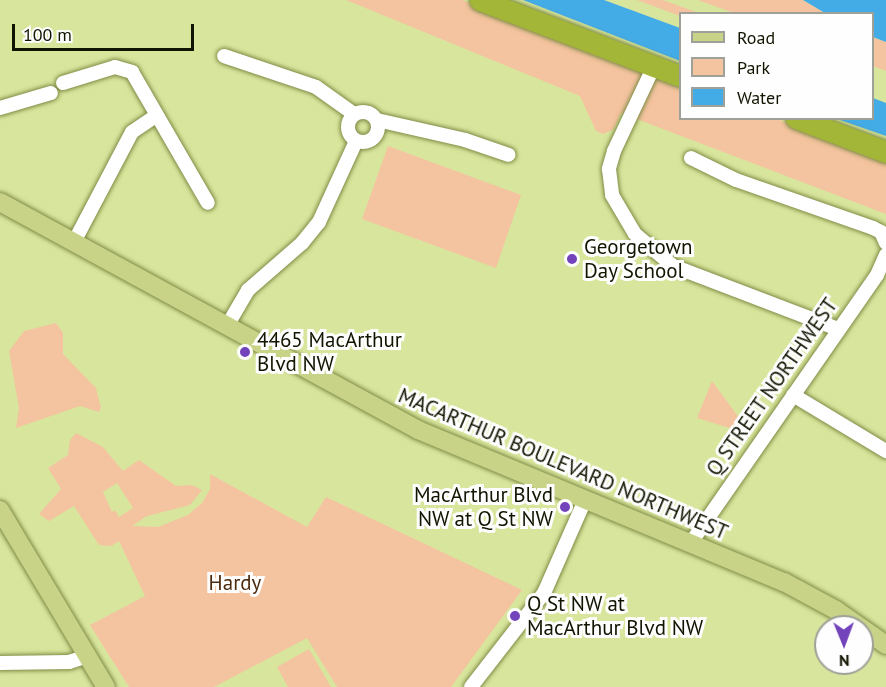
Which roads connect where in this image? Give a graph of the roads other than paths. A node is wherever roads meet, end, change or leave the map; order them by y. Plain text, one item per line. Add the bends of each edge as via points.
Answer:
1 (480, 0) edge
2 (224, 56) dead end
3 (654, 66) junction
4 (679, 75) edge
5 (63, 83) dead end
6 (51, 93) dead end
7 (0, 108) edge
8 (354, 114) junction
9 (156, 116) junction
10 (377, 120) junction
11 (801, 120) edge
12 (356, 141) junction
13 (886, 152) edge
14 (509, 155) dead end
15 (691, 158) dead end
16 (0, 202) edge
17 (208, 203) dead end
18 (74, 242) junction
19 (886, 243) edge
20 (886, 255) edge
21 (882, 277) edge
22 (227, 326) junction
23 (838, 329) junction
24 (793, 395) junction
25 (886, 451) edge
26 (585, 500) junction
27 (0, 510) edge
28 (690, 544) junction
29 (886, 645) edge
30 (88, 656) junction
31 (0, 663) edge
32 (106, 687) edge
33 (471, 687) edge

1 - 3 highway
2 - 8 street via 316,87
3 - 4 highway
3 - 23 street via 609,169 612,195 635,234 673,266
5 - 9 street via 115,67 132,72
6 - 7 street
8 - 10 street via 367,112
8 - 12 street via 347,126
9 - 17 street
9 - 18 street via 132,132
10 - 12 street via 378,129 372,140
10 - 14 street via 465,140
11 - 13 highway
12 - 22 street via 319,222 302,243 248,290
15 - 19 street via 736,180 873,228
16 - 18 main road, MACARTHUR BOULEVARD NORTHWEST
18 - 22 main road, MACARTHUR BOULEVARD NORTHWEST
20 - 21 street, Q STREET NORTHWEST
21 - 23 street, Q STREET NORTHWEST
22 - 26 main road, MACARTHUR BOULEVARD NORTHWEST via 418,430
23 - 24 street, Q STREET NORTHWEST
24 - 25 street
24 - 28 street, Q STREET NORTHWEST
26 - 28 main road, MACARTHUR BOULEVARD NORTHWEST
26 - 33 street via 544,593
27 - 30 main road
28 - 29 main road, MACARTHUR BOULEVARD NORTHWEST via 810,595
30 - 31 street via 69,662
30 - 32 main road

